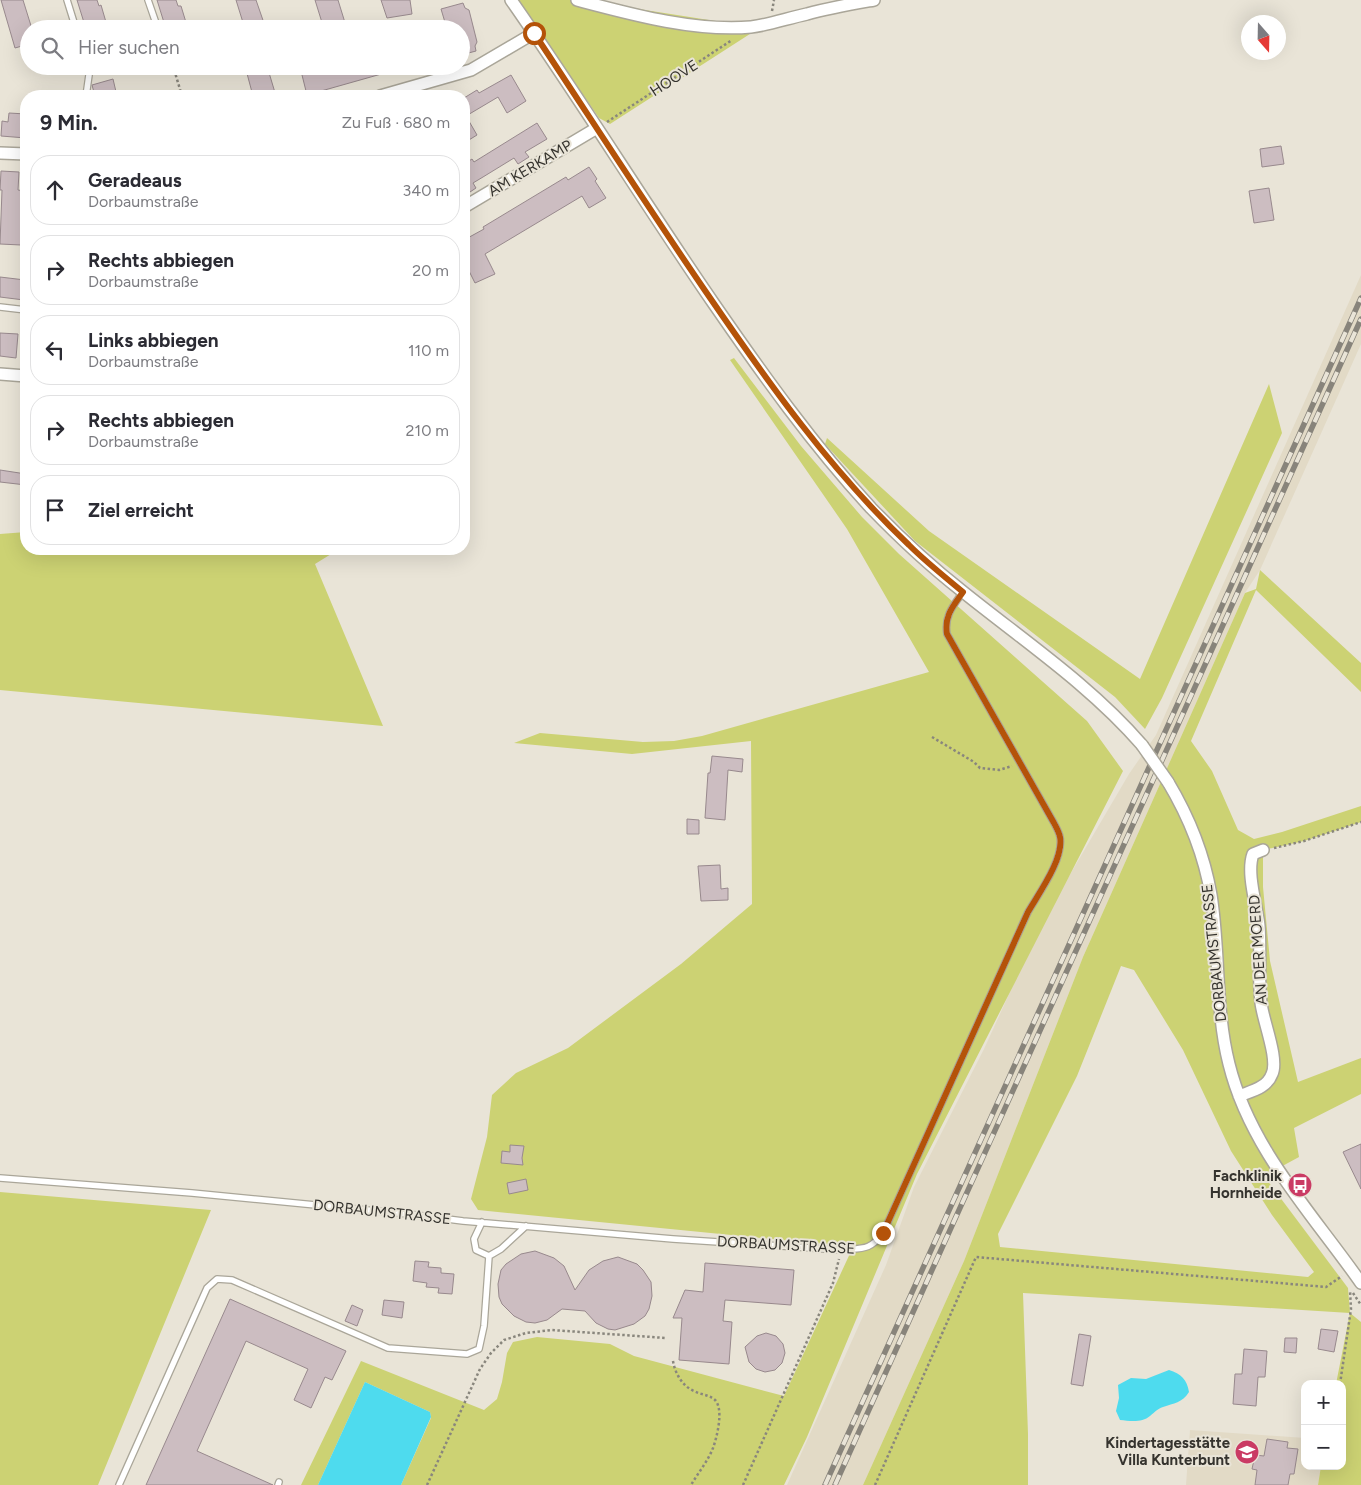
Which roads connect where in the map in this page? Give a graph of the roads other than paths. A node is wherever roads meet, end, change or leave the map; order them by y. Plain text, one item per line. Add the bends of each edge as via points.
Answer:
1 (67, 0) edge
2 (148, 0) edge
3 (511, 0) edge
4 (577, 0) edge
5 (874, 0) edge
6 (73, 20) edge
7 (155, 20) edge
8 (534, 33) junction
9 (470, 70) edge
10 (89, 75) edge
11 (454, 75) edge
12 (87, 90) edge
13 (401, 90) edge
14 (597, 128) junction
15 (0, 153) edge
16 (20, 154) edge
17 (470, 203) edge
18 (0, 307) edge
19 (20, 309) edge
20 (0, 374) edge
21 (20, 376) edge
22 (963, 592) junction
23 (1263, 850) road end
24 (1238, 1096) junction
25 (0, 1178) edge
26 (482, 1222) junction
27 (526, 1226) junction
28 (489, 1256) junction
29 (1361, 1283) edge
30 (120, 1485) edge

1 - 6 lane
2 - 7 lane
3 - 8 street, DORBAUMSTRASSE
4 - 5 street via 698,26 752,27
8 - 9 street
8 - 14 street, DORBAUMSTRASSE
10 - 12 lane
11 - 13 street
14 - 17 street, AM KERKAMP
14 - 22 street, DORBAUMSTRASSE via 723,317 813,440 909,546
15 - 16 street
18 - 19 lane
20 - 21 street
22 - 24 street, DORBAUMSTRASSE, bridge via 1095,697 1142,745 1168,782 1191,825 1206,870 1215,929 1222,1028
22 - 27 lane, DORBAUMSTRASSE via 947,615 947,634 1054,823 1060,838 1059,852 1028,912 883,1233 875,1244 841,1250
23 - 24 street, AN DER MOERD via 1253,854 1251,868 1259,927 1261,1003 1274,1072 1260,1088
24 - 29 street, DORBAUMSTRASSE via 1271,1160
25 - 26 lane, DORBAUMSTRASSE
26 - 27 lane, DORBAUMSTRASSE
26 - 28 lane via 474,1239 476,1250
27 - 28 lane
28 - 30 lane via 479,1349 467,1354 388,1348 232,1280 217,1279 207,1288

